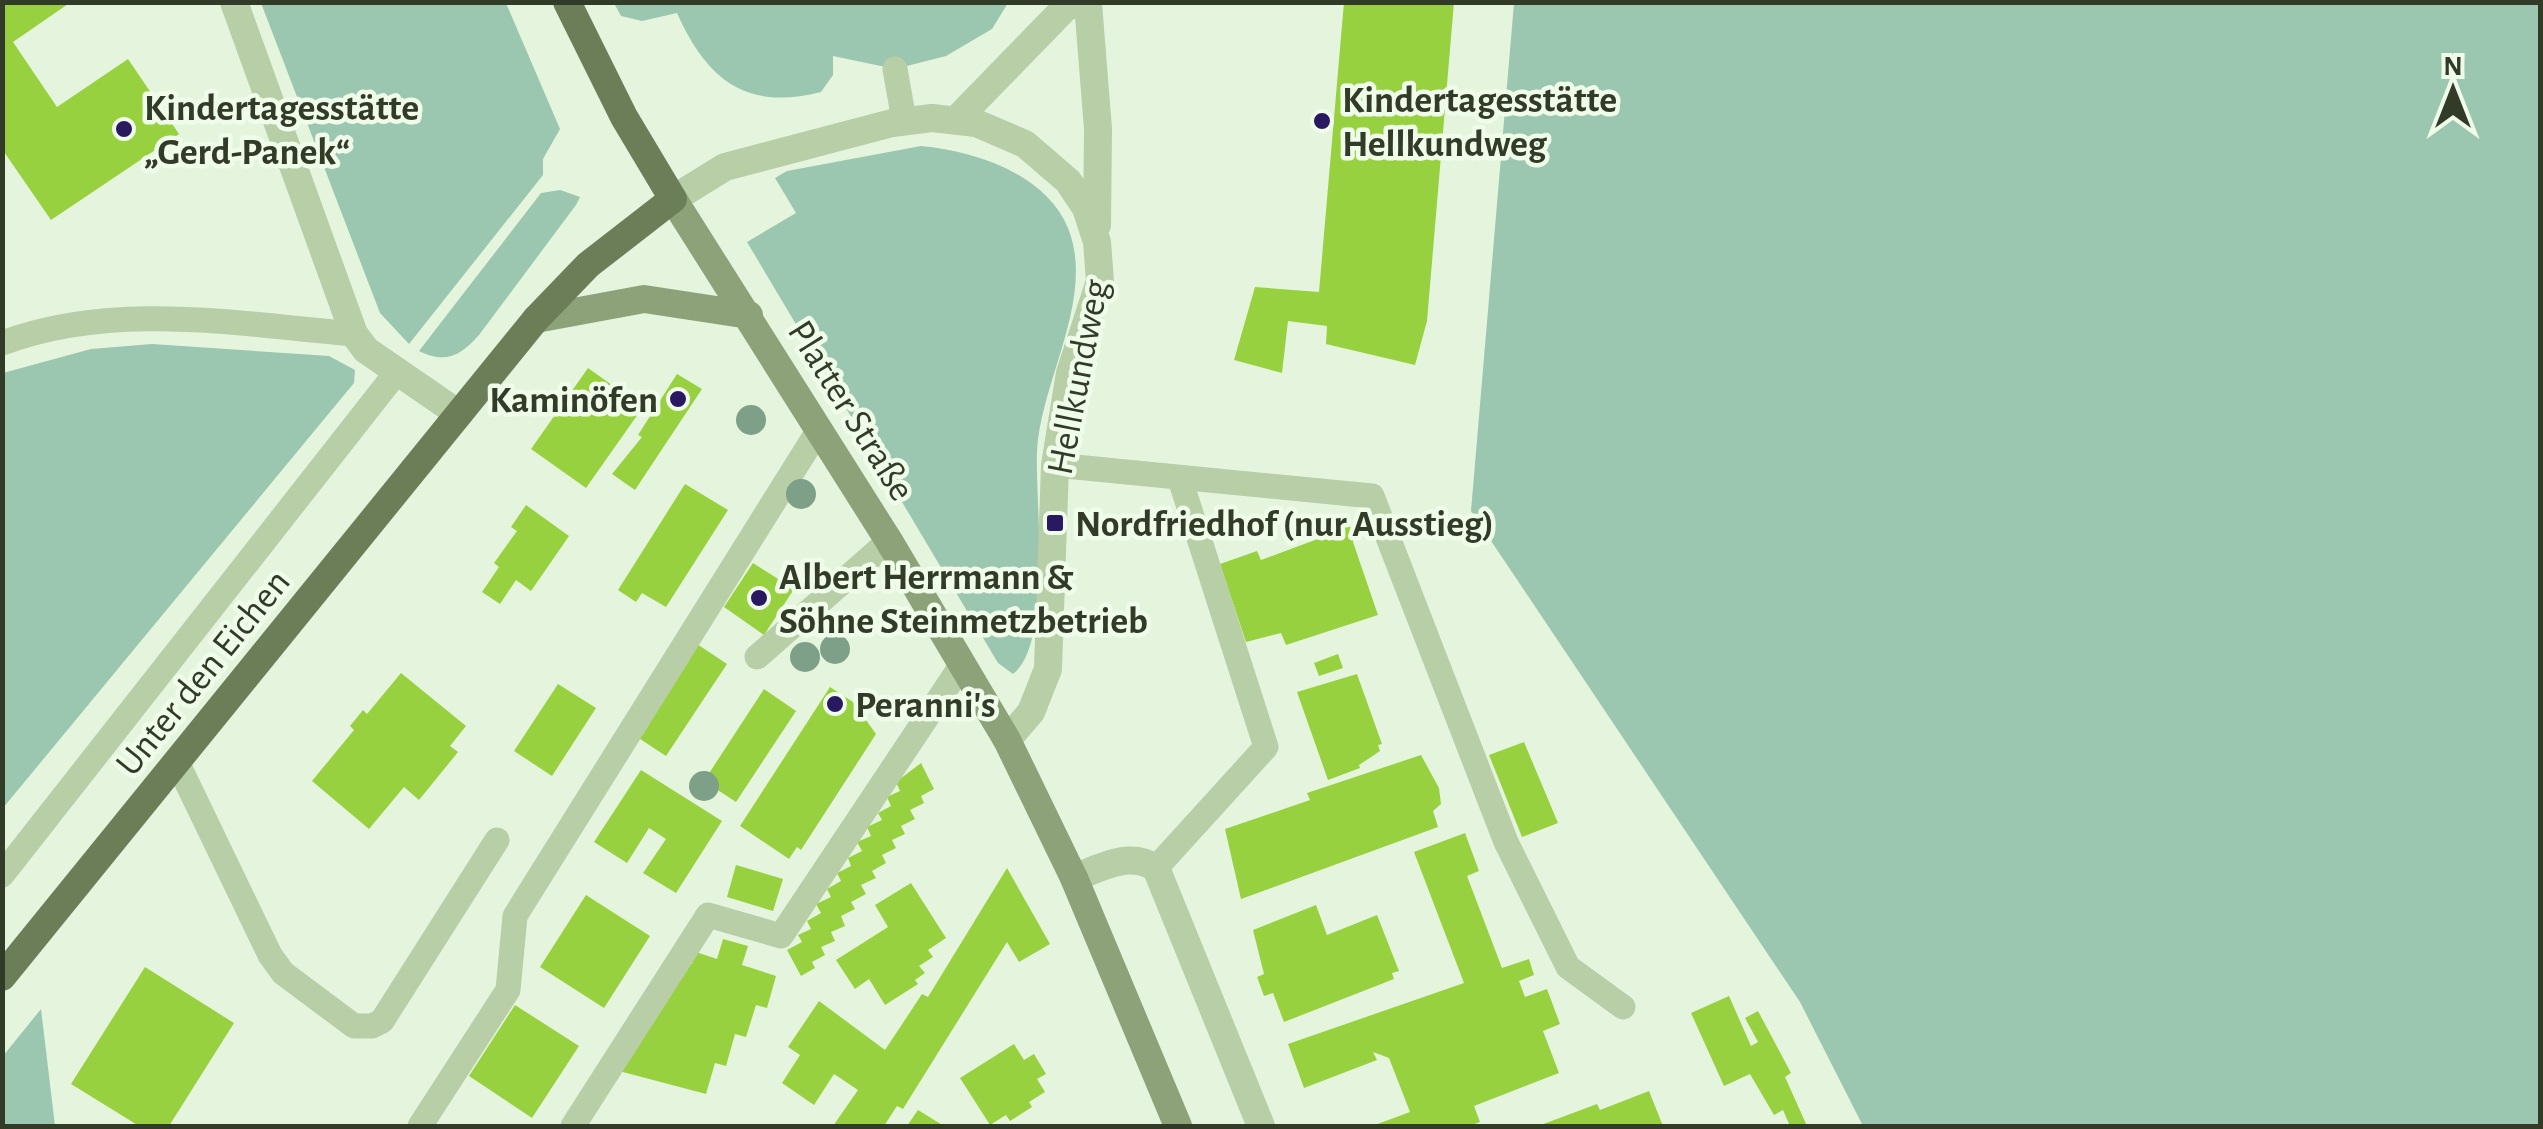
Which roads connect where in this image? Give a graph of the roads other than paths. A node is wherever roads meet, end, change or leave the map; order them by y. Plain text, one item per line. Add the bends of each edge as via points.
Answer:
1 (234, 2) edge
2 (567, 2) edge
3 (895, 69) dead end
4 (957, 119) junction
5 (904, 120) junction
6 (673, 199) junction
7 (1097, 242) junction
8 (749, 315) junction
9 (536, 319) junction
10 (354, 334) junction
11 (2, 343) edge
12 (396, 373) junction
13 (459, 414) junction
14 (818, 431) junction
15 (1055, 465) junction
16 (1180, 479) junction
17 (889, 541) junction
18 (757, 658) dead end
19 (963, 662) junction
20 (1006, 740) junction
21 (177, 762) junction
22 (498, 840) dead end
23 (1156, 868) junction
24 (2, 875) edge
25 (1074, 878) junction
26 (2, 977) edge
27 (1623, 1008) dead end
28 (420, 1126) edge
29 (572, 1126) edge
30 (1178, 1126) edge
31 (1262, 1126) edge

1 - 10 street
2 - 6 main road
3 - 5 lane
4 - 5 street, Hellkundweg
4 - 7 street, Hellkundweg via 997,131 1043,157 1086,208
4 - 7 street, Hellkundweg via 1067,6 1088,3 1098,129
5 - 6 street, Hellkundweg via 725,167
6 - 8 main road, Platter Straße
6 - 9 main road, Unter den Eichen via 610,245
7 - 15 street, Hellkundweg via 1100,281 1070,374
8 - 9 main road via 644,300
8 - 14 main road, Platter Straße
9 - 13 main road, Unter den Eichen
10 - 11 lane via 182,319 112,320
10 - 12 street
12 - 13 street
12 - 24 lane, Unter den Eichen
13 - 21 main road, Unter den Eichen
14 - 17 main road, Platter Straße
14 - 28 lane via 515,916 508,990
15 - 16 lane
15 - 20 street, Hellkundweg via 1048,669 1031,712
16 - 23 lane via 1266,746
16 - 27 lane via 1372,496 1506,842 1568,967
17 - 18 lane
17 - 19 main road, Platter Straße
19 - 20 main road, Platter Straße
19 - 29 lane via 781,936 708,915
20 - 25 main road, Platter Straße
21 - 22 lane via 270,955 298,989 354,1026 382,1020
21 - 26 main road, Unter den Eichen
23 - 25 street via 1139,859 1120,860
23 - 31 street
25 - 30 main road, Platter Straße

